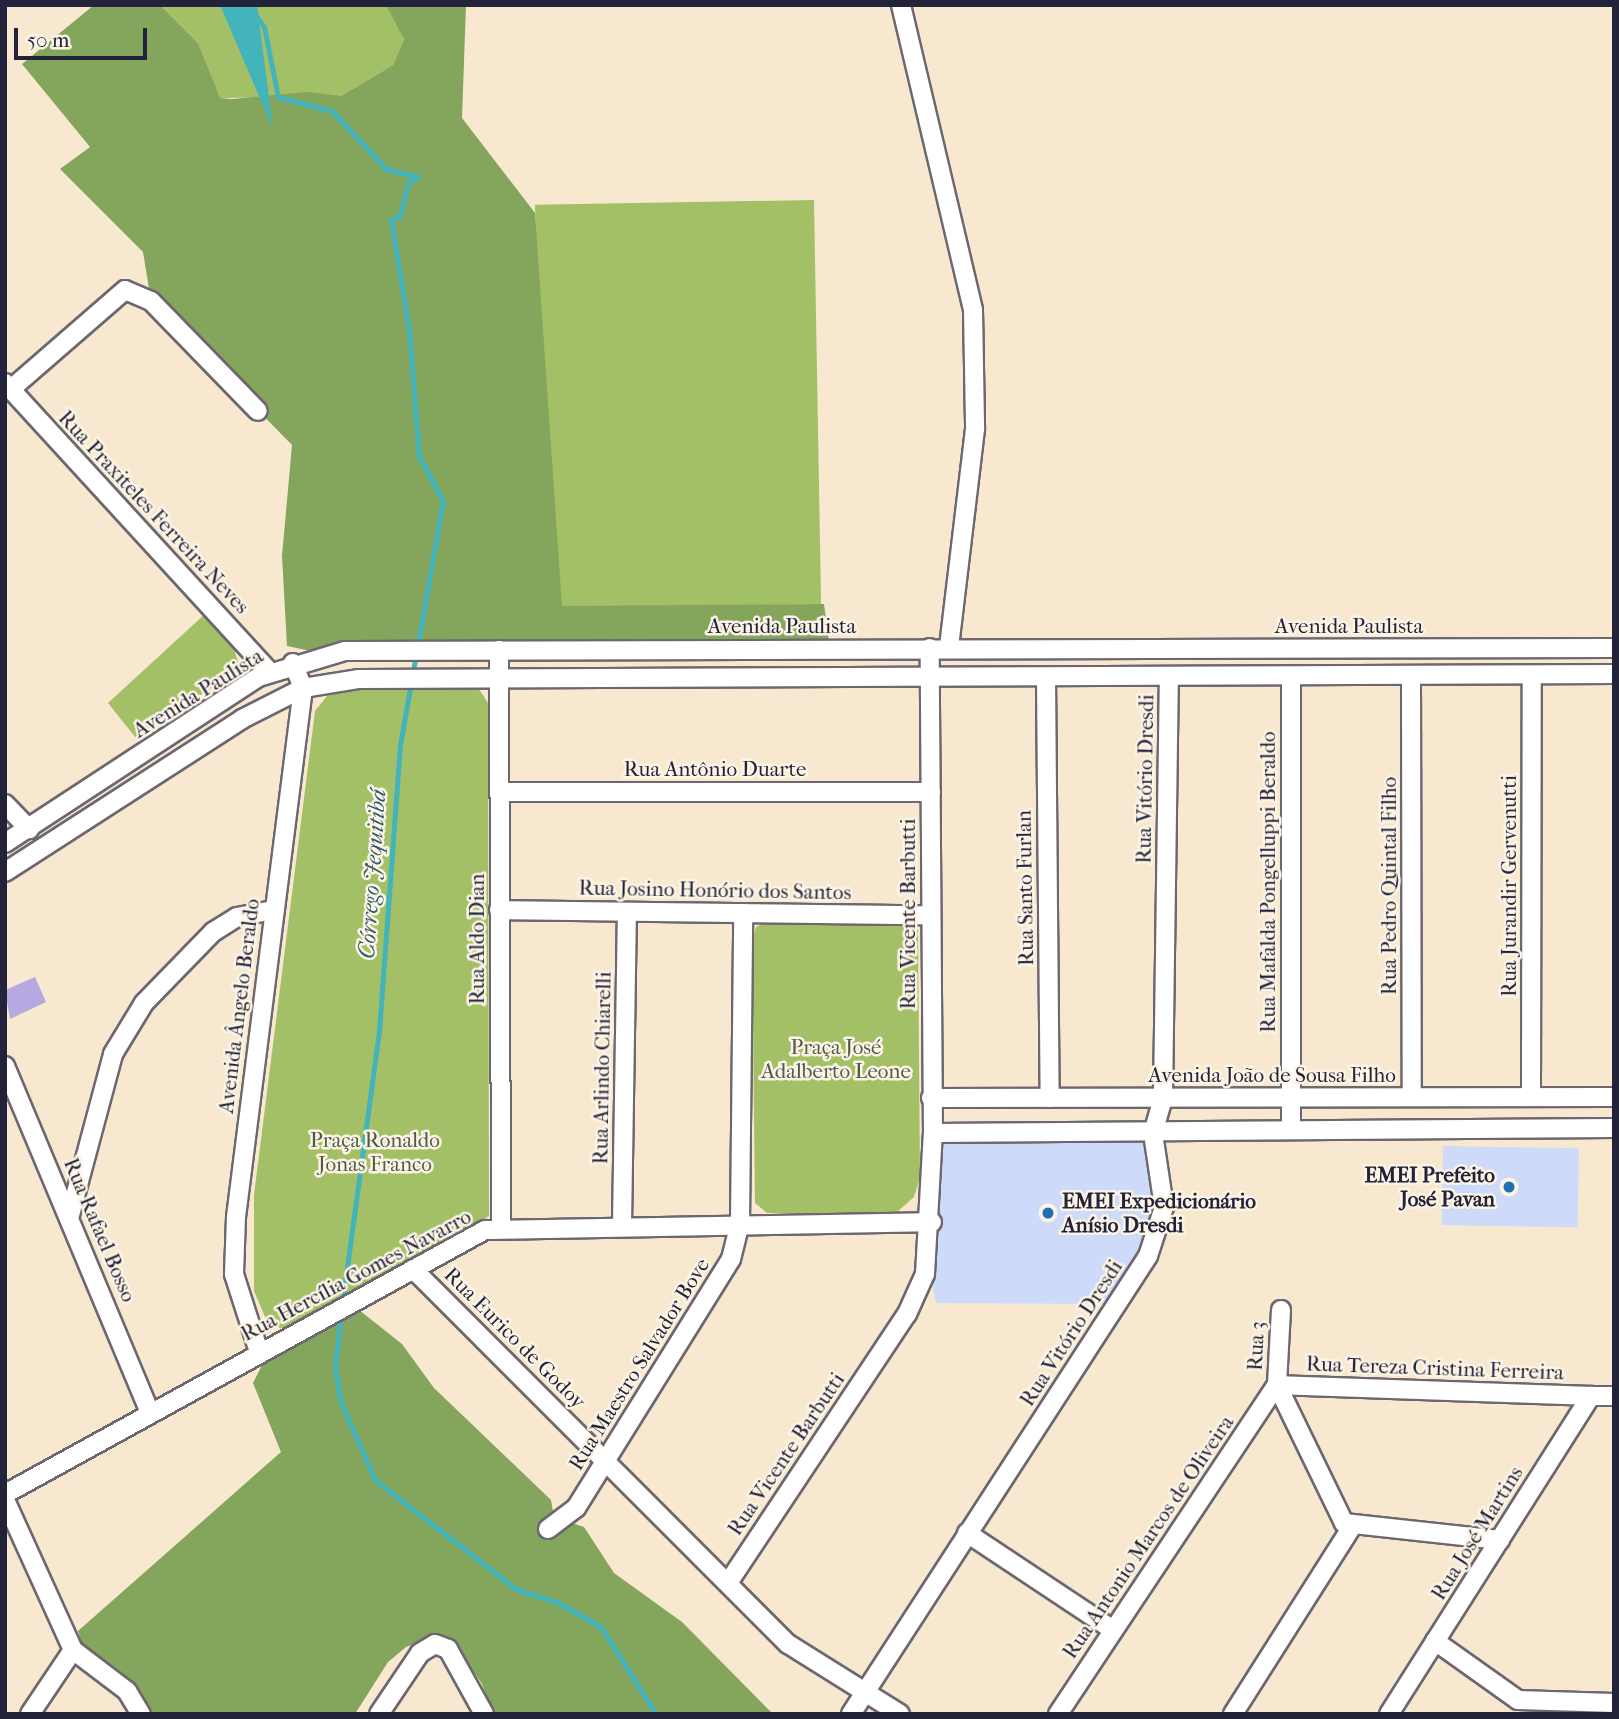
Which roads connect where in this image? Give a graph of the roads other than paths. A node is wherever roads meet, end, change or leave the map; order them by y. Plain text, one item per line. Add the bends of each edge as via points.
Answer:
1 (901, 5) edge
2 (8, 386) edge
3 (258, 411) dead end
4 (930, 648) junction
5 (949, 648) junction
6 (1614, 648) edge
7 (499, 650) junction
8 (293, 663) junction
9 (270, 672) junction
10 (1614, 674) edge
11 (1411, 675) junction
12 (1532, 675) junction
13 (1169, 676) junction
14 (1291, 676) junction
15 (930, 677) junction
16 (499, 678) junction
17 (1046, 678) junction
18 (303, 688) junction
19 (499, 792) junction
20 (931, 792) junction
21 (5, 804) edge
22 (29, 829) junction
23 (5, 844) edge
24 (5, 872) edge
25 (274, 910) junction
26 (499, 911) junction
27 (626, 912) junction
28 (743, 913) junction
29 (931, 915) junction
30 (5, 1066) edge
31 (1291, 1097) junction
32 (1412, 1097) junction
33 (1531, 1097) junction
34 (1614, 1097) edge
35 (931, 1098) junction
36 (1049, 1098) junction
37 (1163, 1098) junction
38 (1614, 1128) edge
39 (1291, 1130) junction
40 (933, 1133) junction
41 (1153, 1133) junction
42 (70, 1215) junction
43 (932, 1222) junction
44 (740, 1223) junction
45 (622, 1225) junction
46 (500, 1228) junction
47 (413, 1269) junction
48 (1281, 1310) dead end
49 (258, 1352) junction
50 (1277, 1385) junction
51 (1591, 1396) junction
52 (1614, 1396) edge
53 (150, 1412) junction
54 (606, 1460) junction
55 (5, 1494) edge
56 (5, 1500) edge
57 (1351, 1528) junction
58 (548, 1529) dead end
59 (967, 1533) junction
60 (1500, 1540) junction
61 (728, 1583) junction
62 (1112, 1630) junction
63 (1435, 1641) junction
64 (73, 1650) junction
65 (863, 1691) junction
66 (1614, 1703) edge
67 (1561, 1709) edge
68 (30, 1714) edge
69 (141, 1714) edge
70 (379, 1714) edge
71 (484, 1714) edge
72 (851, 1714) edge
73 (900, 1714) edge
74 (1058, 1714) edge
75 (1233, 1714) edge
76 (1389, 1714) edge

1 - 5 street via 972,310 975,429
2 - 3 street via 125,290 151,301
2 - 9 street, Rua Praxiteles Ferreira Neves
4 - 5 street, Avenida Paulista
4 - 7 street, Avenida Paulista
4 - 15 street, Rua Vicente Barbutti
5 - 6 street, Avenida Paulista
7 - 8 street, Avenida Paulista via 345,651
7 - 16 street, Rua Aldo Dian
8 - 9 street, Avenida Paulista
8 - 18 street, Avenida Ângelo Beraldo
9 - 22 street, Avenida Paulista
10 - 12 street
11 - 12 street
11 - 14 street
11 - 32 street, Rua Pedro Quintal Filho
12 - 33 street, Rua Jurandir Gervenutti
13 - 14 street
13 - 17 street
13 - 37 street, Rua Vitório Dresdi
14 - 31 street, Rua Mafalda Pongelluppi Beraldo
15 - 16 street
15 - 17 street
15 - 20 street, Rua Vicente Barbutti
16 - 18 street via 359,679
16 - 19 street, Rua Aldo Dian
17 - 36 street, Rua Santo Furlan
18 - 24 street via 242,719
18 - 25 street, Avenida Ângelo Beraldo
19 - 20 street, Rua Antônio Duarte
19 - 26 street, Rua Aldo Dian
20 - 29 street, Rua Vicente Barbutti
21 - 22 street
22 - 23 street, Avenida Paulista
25 - 42 street via 237,917 213,932 144,1003 113,1054
25 - 49 street, Avenida Ângelo Beraldo via 236,1217 234,1274
26 - 27 street, Rua Josino Honório dos Santos
26 - 46 street, Rua Aldo Dian
27 - 28 street, Rua Josino Honório dos Santos
27 - 45 street, Rua Arlindo Chiarelli
28 - 29 street, Rua Josino Honório dos Santos
28 - 44 street, Rua Maestro Salvador Bove
29 - 35 street, Rua Vicente Barbutti
30 - 42 street, Rua Rafael Bosso
31 - 32 street, Avenida João de Sousa Filho
31 - 37 street, Avenida João de Sousa Filho
31 - 39 street, Rua Mafalda Pongelluppi Beraldo
32 - 33 street, Avenida João de Sousa Filho
33 - 34 street, Avenida João de Sousa Filho
35 - 36 street, Avenida João de Sousa Filho
35 - 40 street, Rua Vicente Barbutti
36 - 37 street, Avenida João de Sousa Filho
37 - 41 street, Rua Vitório Dresdi
38 - 39 street
39 - 41 street
40 - 41 street
40 - 43 street, Rua Vicente Barbutti
41 - 59 street, Rua Vitório Dresdi via 1164,1206 1148,1256
42 - 53 street, Rua Rafael Bosso
43 - 44 street, Rua Hercília Gomes Navarro
43 - 61 street, Rua Vicente Barbutti via 925,1274 907,1314
44 - 45 street, Rua Hercília Gomes Navarro
44 - 54 street, Rua Maestro Salvador Bove via 720,1281
45 - 46 street, Rua Hercília Gomes Navarro
46 - 47 street, Rua Hercília Gomes Navarro
47 - 49 street, Rua Hercília Gomes Navarro
47 - 54 street, Rua Eurico de Godoy
48 - 50 street, Rua 3
49 - 53 street, Rua Hercília Gomes Navarro
50 - 51 street, Rua Tereza Cristina Ferreira
50 - 57 street
50 - 62 street, Rua Antonio Marcos de Oliveira
51 - 52 street
51 - 60 street, Rua José Martins
53 - 55 street, Rua Hercília Gomes Navarro
54 - 58 street, Rua Maestro Salvador Bove via 576,1508
54 - 61 street, Rua Eurico de Godoy
56 - 64 street
57 - 60 street
57 - 75 street
59 - 62 street
59 - 65 street, Rua Vitório Dresdi
60 - 63 street, Rua José Martins
61 - 65 street, Rua Eurico de Godoy via 788,1644
62 - 74 street, Rua Antonio Marcos de Oliveira
63 - 67 street via 1518,1700
63 - 76 street, Rua José Martins
64 - 68 street
64 - 69 street via 127,1691
65 - 72 street, Rua Vitório Dresdi
65 - 73 street, Rua Eurico de Godoy
66 - 67 street
70 - 71 street via 420,1653 435,1643 447,1649

